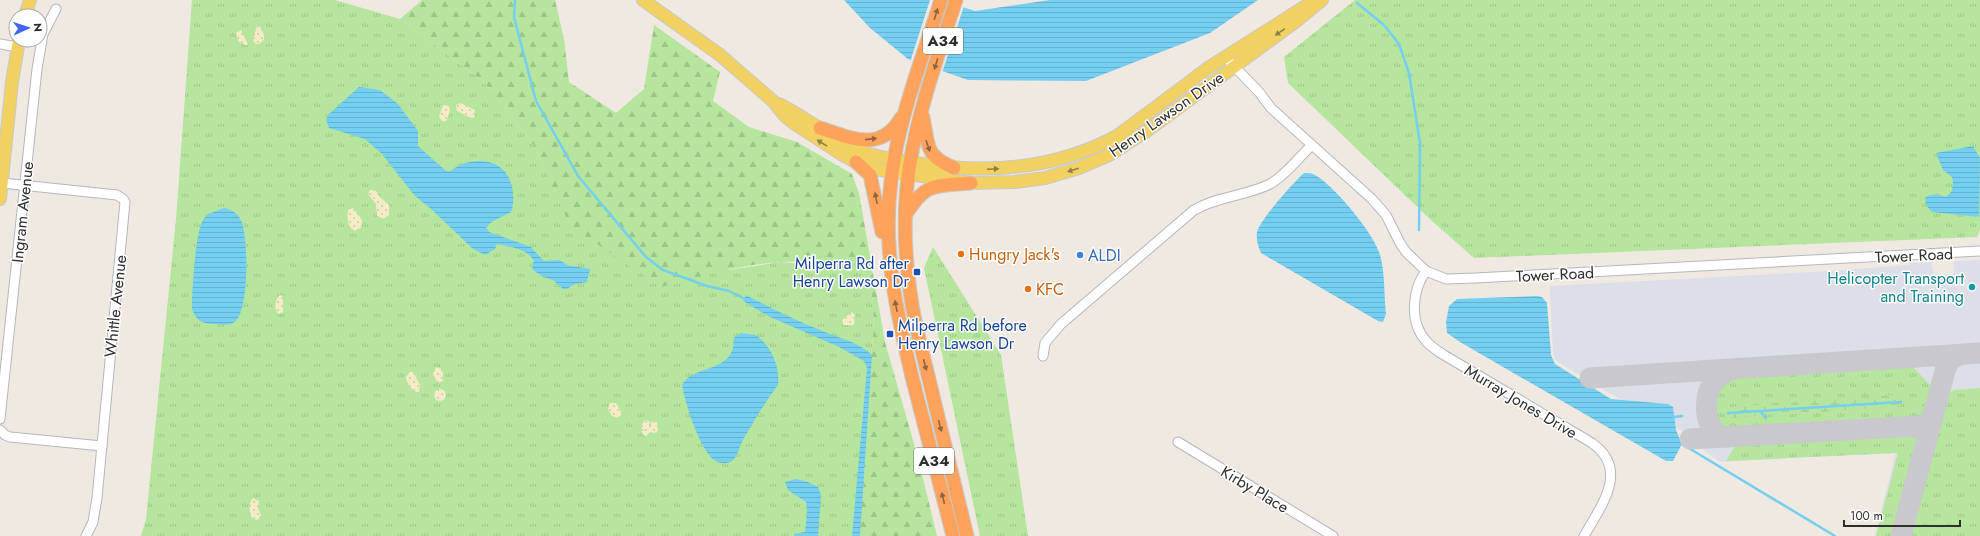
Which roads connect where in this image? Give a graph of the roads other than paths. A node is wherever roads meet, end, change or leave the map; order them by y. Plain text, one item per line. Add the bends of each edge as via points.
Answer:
1 (644, 0) edge
2 (940, 0) edge
3 (956, 0) edge
4 (1315, 0) edge
5 (1322, 0) edge
6 (56, 9) dead end
7 (17, 48) edge
8 (1229, 62) junction
9 (774, 101) junction
10 (908, 104) junction
11 (922, 112) junction
12 (820, 128) junction
13 (1311, 146) junction
14 (856, 162) junction
15 (893, 166) junction
16 (909, 168) junction
17 (954, 168) junction
18 (2, 183) junction
19 (971, 183) junction
20 (25, 185) junction
21 (0, 199) edge
22 (905, 216) junction
23 (1980, 252) edge
24 (1426, 271) junction
25 (891, 277) junction
26 (1043, 356) dead end
27 (0, 419) edge
28 (0, 430) edge
29 (1178, 442) dead end
30 (102, 446) junction
31 (86, 536) edge
32 (953, 536) edge
33 (967, 536) edge
34 (1333, 536) edge
35 (1584, 536) edge

1 - 9 main road, Henry Lawson Drive via 720,55
10 -> 2 highway, A34
3 -> 11 highway, A34
4 - 8 main road, Henry Lawson Drive via 1291,13
5 -> 8 main road, Henry Lawson Drive via 1295,22
6 - 20 street, Ingram Avenue via 46,27 42,42
7 - 18 main road
8 - 13 street, Tower Road via 1271,108
17 -> 8 main road, Henry Lawson Drive via 978,170 1041,164 1101,145
8 -> 19 main road, Henry Lawson Drive via 1135,140 1093,162 1062,174 1034,180
9 - 12 main road, Henry Lawson Drive
14 -> 9 main road, Henry Lawson Drive via 808,134 784,115
12 -> 10 highway via 855,139 881,138 896,125
10 - 15 highway, A34
11 - 16 highway, A34
11 -> 17 highway via 929,150 936,158
12 - 15 main road, Henry Lawson Drive via 852,147
13 - 24 street, Tower Road via 1386,215 1406,252
13 - 26 street via 1269,184 1204,204 1194,210 1061,324 1045,343
14 - 15 main road, Henry Lawson Drive via 881,170
25 -> 14 highway via 872,180 868,172
15 - 16 main road, Henry Lawson Drive
15 - 25 highway, A34 via 888,239
16 - 17 main road, Henry Lawson Drive
16 - 19 main road, Henry Lawson Drive
16 - 22 highway, A34
18 - 20 street, Whittle Avenue
18 - 21 main road
19 - 22 highway via 927,189 916,199
20 - 27 street, Ingram Avenue
20 - 30 street, Whittle Avenue via 117,195 125,202
22 -> 33 highway, A34 via 905,255 911,303
23 - 24 street, Tower Road via 1468,279 1446,279
24 - 35 street, Murray Jones Drive via 1415,294 1416,322 1425,340 1444,355 1592,443 1606,457 1610,472 1610,488
32 -> 25 highway, A34 via 898,321
28 - 30 street via 10,437
29 - 34 street, Kirby Place
30 - 31 street, Whittle Avenue via 96,507 93,522

